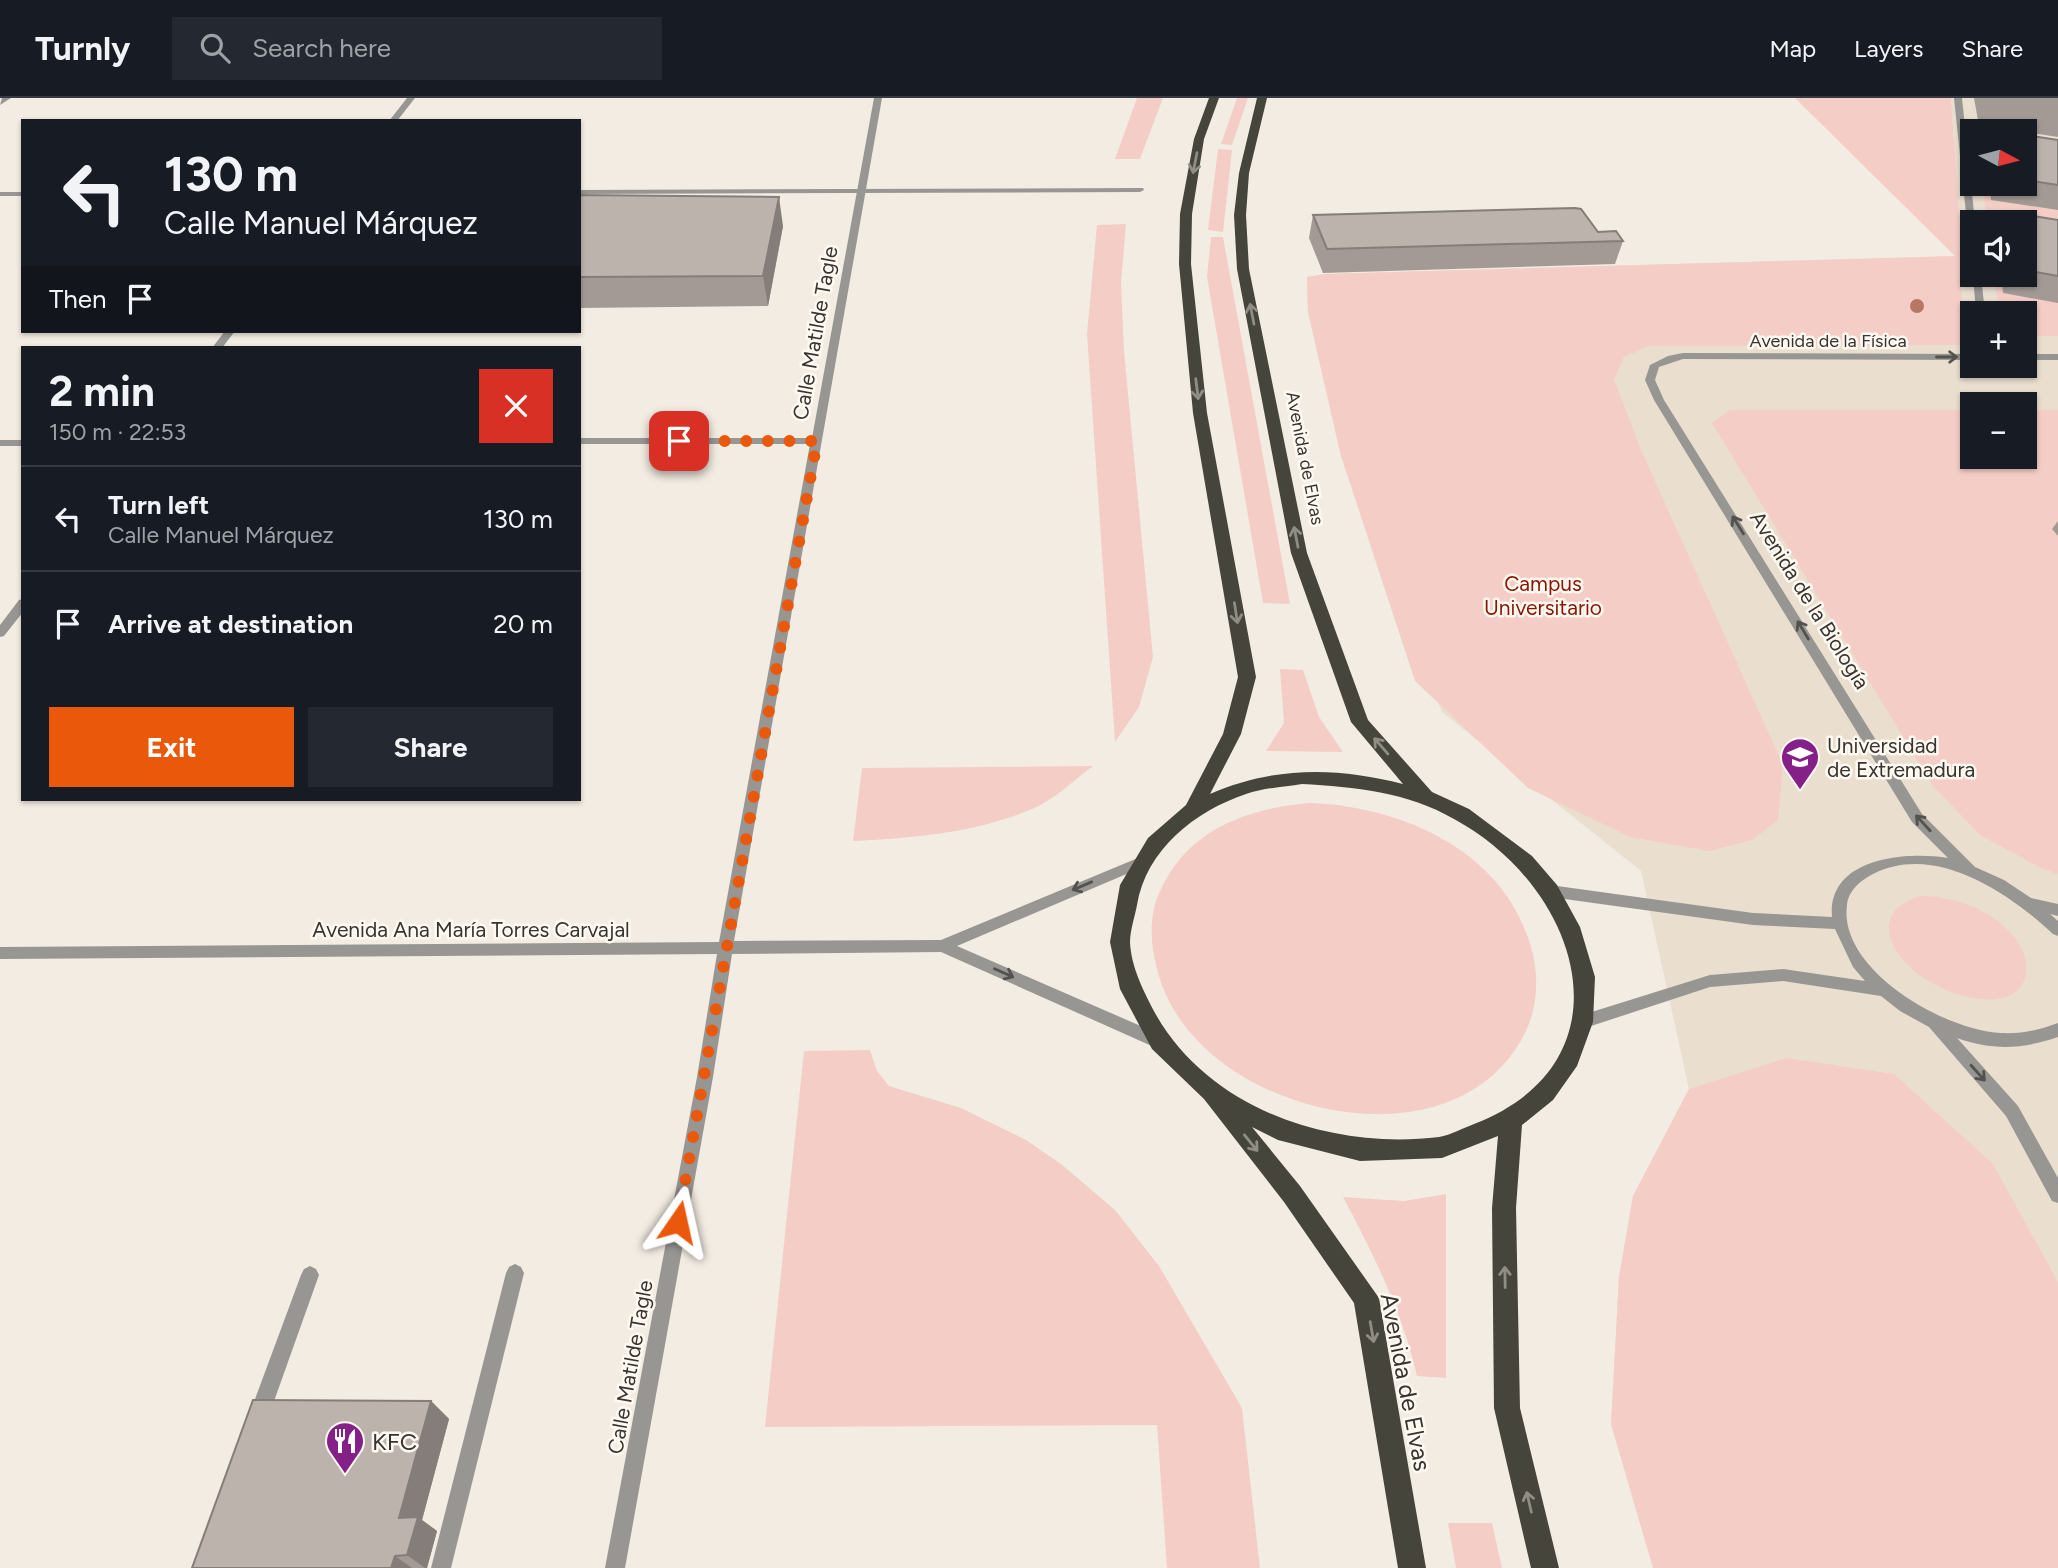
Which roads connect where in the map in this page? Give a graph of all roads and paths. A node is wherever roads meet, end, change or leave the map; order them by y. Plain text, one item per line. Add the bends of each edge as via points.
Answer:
1 (7, 98) edge
2 (411, 98) edge
3 (878, 98) edge
4 (1214, 98) edge
5 (1262, 98) edge
6 (1958, 98) edge
7 (0, 103) edge
8 (395, 119) edge
9 (1140, 190) dead end
10 (861, 191) junction
11 (581, 192) edge
12 (0, 194) edge
13 (21, 194) edge
14 (1970, 210) edge
15 (1683, 356) joint
16 (1960, 357) edge
17 (2037, 357) edge
18 (2058, 358) edge
19 (581, 441) edge
20 (817, 441) junction
21 (0, 443) edge
22 (21, 443) edge
23 (21, 606) edge
24 (0, 633) edge
25 (1425, 797) junction
26 (1193, 810) junction
27 (1145, 859) junction
28 (1971, 872) junction
29 (1550, 891) junction
30 (2032, 904) junction
31 (2058, 910) edge
32 (1840, 923) junction
33 (2058, 930) edge
34 (942, 946) junction
35 (725, 948) junction
36 (0, 953) edge
37 (1885, 990) junction
38 (1933, 1021) junction
39 (1582, 1022) junction
40 (2058, 1030) edge
41 (1160, 1042) junction
42 (1208, 1090) junction
43 (1511, 1120) junction
44 (2058, 1195) edge
45 (515, 1273) dead end
46 (310, 1275) dead end
47 (250, 1441) edge
48 (441, 1568) edge
49 (615, 1568) edge
50 (1412, 1568) edge
51 (1545, 1568) edge

1 - 7 street
2 - 8 street
3 - 10 street, Calle Matilde Tagle
4 -> 26 highway via 1199,139 1186,214 1185,264 1200,413 1247,677 1232,734
25 -> 5 highway, Avenida de Elvas via 1360,722 1299,553 1243,269 1243,184
6 - 14 street
9 - 10 street
10 - 11 street
10 - 20 street, Calle Matilde Tagle
12 - 13 street
15 -> 16 street, Avenida de la Física
28 -> 15 street, Avenida de la Biología via 1917,818 1659,400 1651,372 1662,361
17 - 18 street
19 - 20 street
20 - 35 street, Calle Matilde Tagle
21 - 22 street
23 - 24 street
25 - 26 highway via 1364,780 1302,777 1244,787
25 - 29 highway via 1495,836
26 - 27 highway via 1155,843
27 -> 34 street, Avenida Ana María Torres Carvajal
27 - 41 highway via 1130,885 1121,942 1131,989
28 - 30 street
28 - 32 street via 1912,860 1863,871 1840,901
29 - 32 street via 1753,919
29 - 39 highway via 1573,933 1584,977
30 - 31 street
30 - 33 street
32 - 37 street via 1862,968
34 - 35 street, Avenida Ana María Torres Carvajal
34 -> 41 street, Avenida Ana María Torres Carvajal
35 - 36 street, Avenida Ana María Torres Carvajal
35 - 49 street, Calle Matilde Tagle
37 - 38 street
37 - 39 street via 1783,975 1710,981
38 - 40 street via 1993,1040 2021,1041
38 -> 44 street via 2012,1111
39 - 43 highway via 1569,1059 1545,1093
41 - 42 highway
42 - 43 highway via 1278,1130 1360,1150 1442,1147
42 -> 50 highway, Avenida de Elvas via 1293,1195 1366,1298
51 -> 43 highway via 1507,1408 1504,1208
45 - 48 street
46 - 47 street

